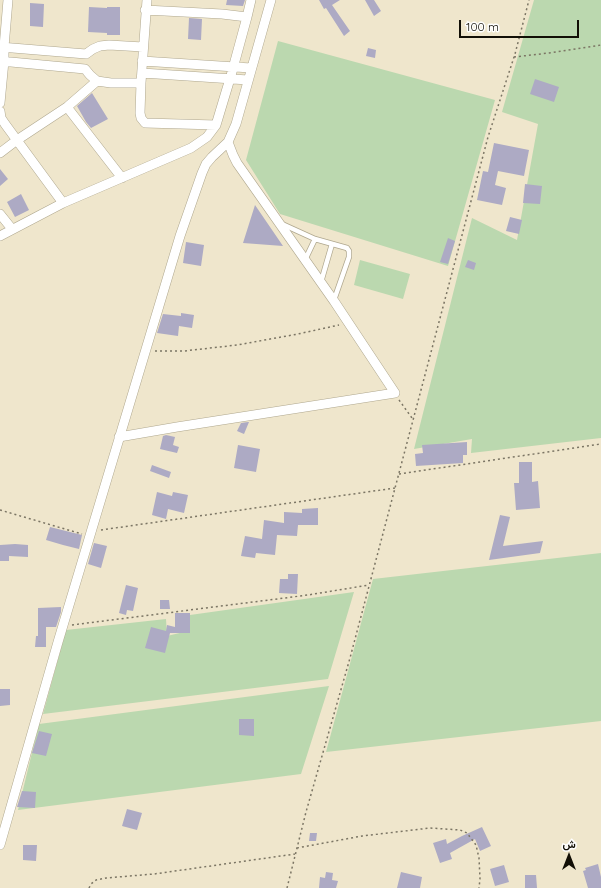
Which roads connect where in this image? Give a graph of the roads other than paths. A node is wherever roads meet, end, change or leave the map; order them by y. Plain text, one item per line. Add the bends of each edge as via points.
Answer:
1 (8, 0) edge
2 (147, 0) edge
3 (251, 0) edge
4 (271, 0) edge
5 (146, 10) junction
6 (247, 17) junction
7 (2, 47) edge
8 (143, 47) junction
9 (86, 54) junction
10 (2, 61) edge
11 (142, 61) junction
12 (234, 67) junction
13 (251, 68) junction
14 (85, 69) junction
15 (142, 73) junction
16 (230, 78) junction
17 (248, 80) junction
18 (97, 81) junction
19 (141, 83) junction
20 (0, 103) edge
21 (67, 107) junction
22 (0, 110) edge
23 (216, 125) junction
24 (17, 140) junction
25 (228, 142) junction
26 (0, 153) edge
27 (122, 178) junction
28 (63, 203) junction
29 (0, 214) edge
30 (281, 224) junction
31 (12, 229) junction
32 (0, 236) edge
33 (315, 239) junction
34 (332, 244) junction
35 (305, 260) junction
36 (321, 282) junction
37 (334, 301) junction
38 (119, 437) junction
39 (0, 845) edge

1 - 7 street
2 - 5 street
3 - 6 street
4 - 13 street
5 - 6 street
5 - 8 street
6 - 12 street
7 - 9 street
7 - 10 street
8 - 9 street via 100,46
8 - 11 street
9 - 14 street
10 - 14 street
10 - 20 street
11 - 12 street
11 - 15 street
12 - 13 street
12 - 16 street
13 - 17 street
14 - 18 street
15 - 16 street
15 - 19 street
16 - 17 street
16 - 23 street
17 - 25 street via 236,124
18 - 19 street
18 - 21 street
19 - 23 street via 140,113 145,123
21 - 24 street
21 - 27 street
22 - 24 street via 1,118
23 - 27 street via 207,137 191,148
24 - 26 street
24 - 28 street
25 - 30 street via 237,163
25 - 38 street via 206,164 202,173 180,236
27 - 28 street
28 - 31 street
29 - 31 street
30 - 33 lane
30 - 35 street
31 - 32 street
33 - 34 lane
33 - 35 lane
34 - 36 lane
34 - 37 lane via 347,248 349,253
35 - 36 street
36 - 37 street
37 - 38 street via 395,393
38 - 39 street

